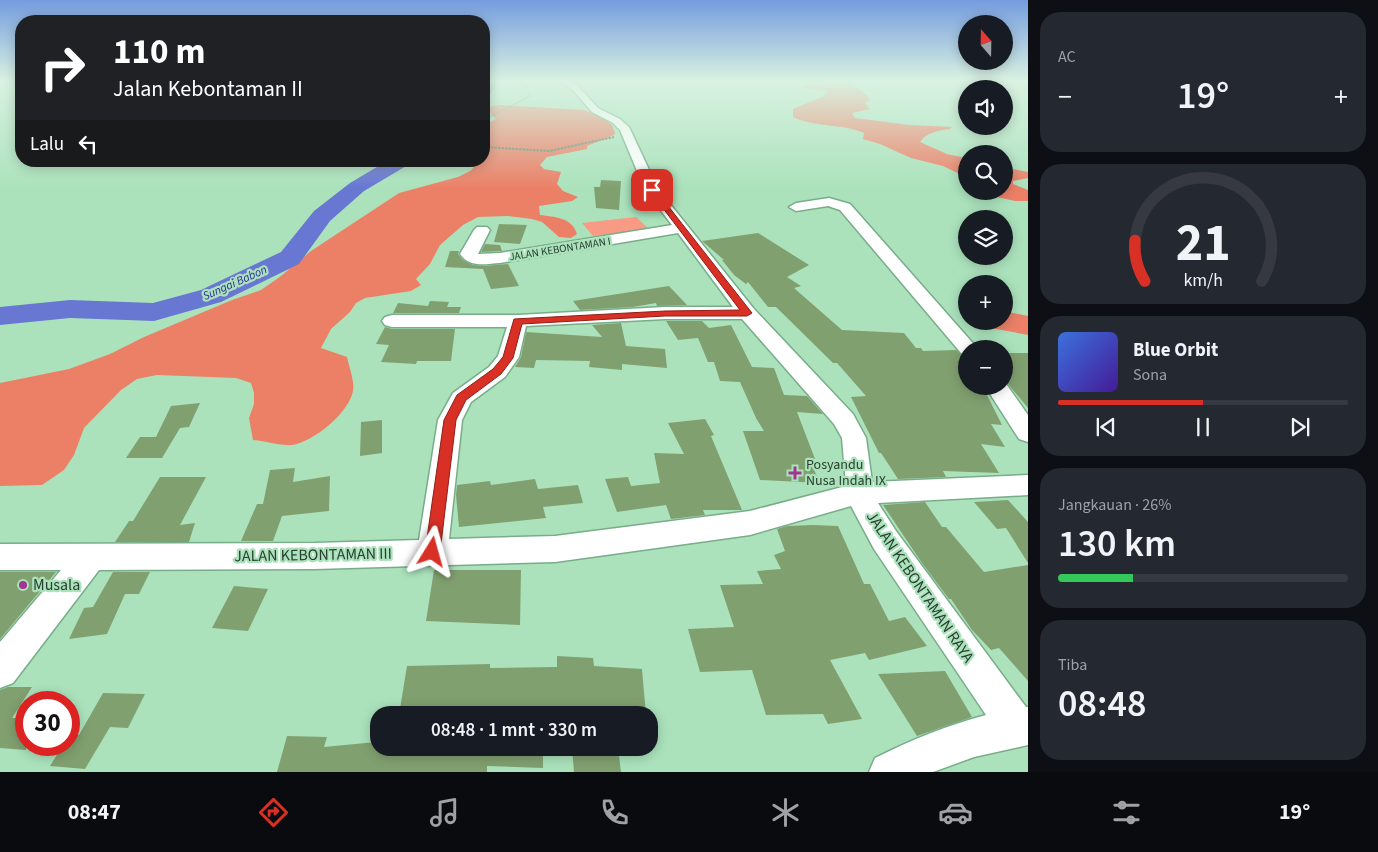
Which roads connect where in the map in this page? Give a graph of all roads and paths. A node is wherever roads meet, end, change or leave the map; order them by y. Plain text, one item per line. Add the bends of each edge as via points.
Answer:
1 (607, 116) edge
2 (628, 134) junction
3 (490, 147) edge
4 (796, 207) dead end
5 (682, 228) junction
6 (482, 230) dead end
7 (747, 313) junction
8 (392, 321) dead end
9 (518, 321) junction
10 (960, 340) edge
11 (1002, 395) edge
12 (1028, 433) edge
13 (1028, 485) edge
14 (860, 493) junction
15 (432, 552) junction
16 (0, 557) edge
17 (91, 557) junction
18 (0, 670) edge
19 (1023, 727) edge
20 (889, 772) edge

1 - 2 street via 620,123
2 - 3 path via 549,151
2 - 5 street, JALAN KEBONTAMAN RAYA via 646,179
4 - 10 street via 829,202 845,207
5 - 6 street, JALAN KEBONTAMAN I via 500,258 474,259 468,254
5 - 7 street, JALAN KEBONTAMAN RAYA
7 - 9 street
7 - 14 street, JALAN KEBONTAMAN RAYA via 844,420 854,438
8 - 9 street
9 - 15 street via 508,358 497,372 461,398 450,420
11 - 12 street
13 - 14 street, JALAN KEBONTAMAN III
14 - 15 street, JALAN KEBONTAMAN III via 758,521 688,532 555,549
14 - 19 street, JALAN KEBONTAMAN RAYA via 885,540
15 - 17 street, JALAN KEBONTAMAN III
16 - 17 street, JALAN KEBONTAMAN III
17 - 18 street
19 - 20 street, JALAN KEBONTAMAN RAYA via 964,742

